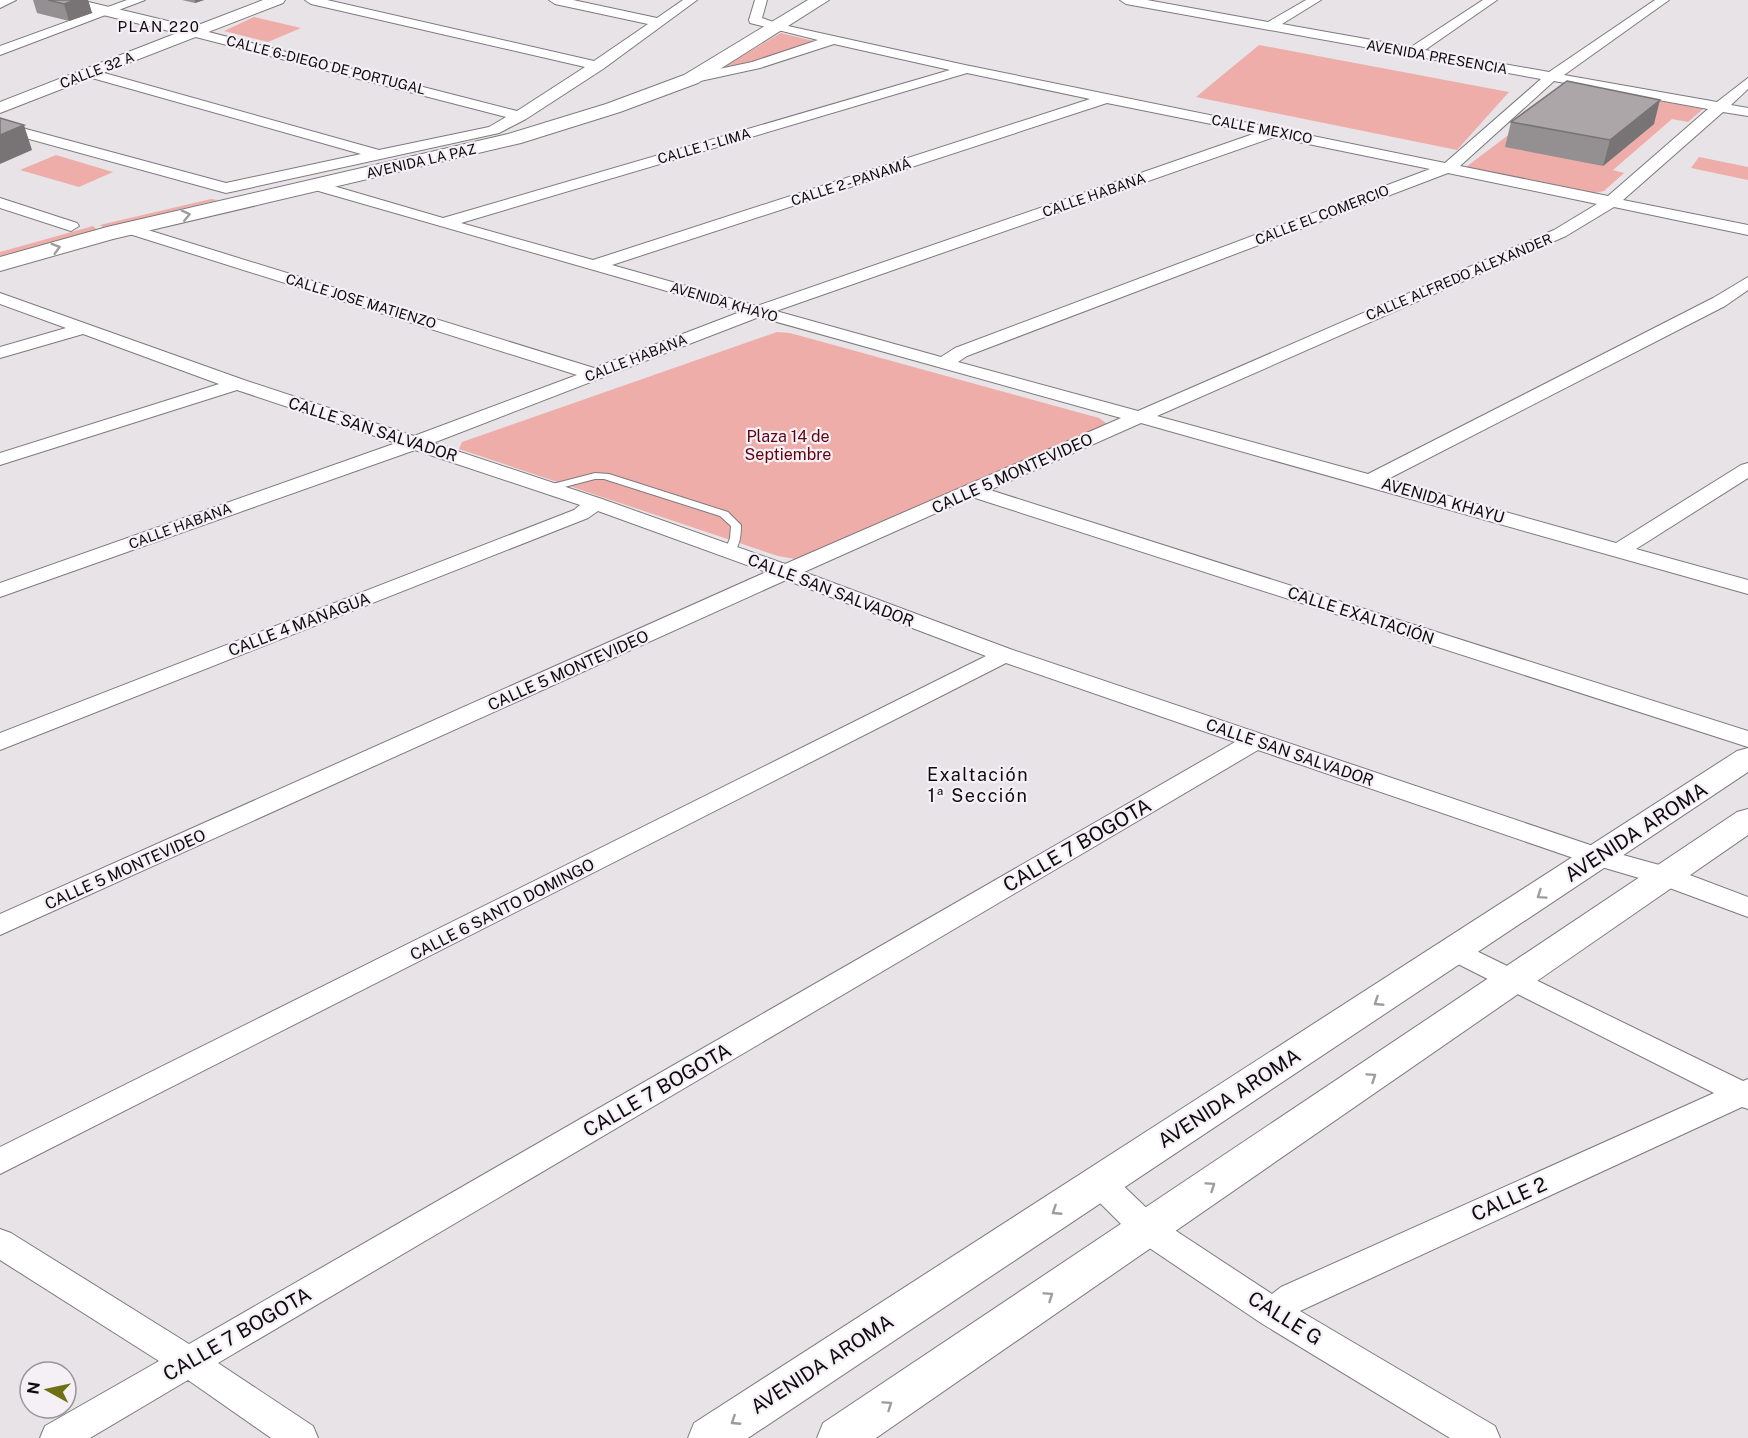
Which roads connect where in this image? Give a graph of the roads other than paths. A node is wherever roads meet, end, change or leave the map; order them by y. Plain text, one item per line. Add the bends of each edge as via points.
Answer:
1 (10, 0) edge
2 (60, 0) edge
3 (139, 0) edge
4 (277, 0) edge
5 (311, 0) edge
6 (555, 0) edge
7 (691, 0) edge
8 (761, 0) edge
9 (820, 0) edge
10 (1315, 0) edge
11 (1491, 0) edge
12 (1663, 0) edge
13 (1133, 1) edge
14 (0, 4) edge
15 (107, 12) junction
16 (659, 22) junction
17 (776, 27) junction
18 (1268, 27) junction
19 (194, 32) junction
20 (834, 39) junction
21 (0, 51) edge
22 (1410, 53) junction
23 (597, 66) junction
24 (965, 69) junction
25 (90, 73) junction
26 (1550, 78) junction
27 (691, 79) junction
28 (1748, 82) edge
29 (1106, 98) junction
30 (1722, 107) junction
31 (0, 108) edge
32 (1748, 112) edge
33 (521, 116) junction
34 (0, 126) edge
35 (1274, 132) junction
36 (379, 154) junction
37 (1450, 167) junction
38 (313, 186) junction
39 (226, 188) junction
40 (244, 202) junction
41 (1611, 202) junction
42 (0, 203) edge
43 (442, 223) junction
44 (71, 226) junction
45 (129, 229) junction
46 (1748, 230) edge
47 (0, 245) edge
48 (0, 264) edge
49 (596, 265) junction
50 (1748, 282) edge
51 (0, 298) edge
52 (757, 312) junction
53 (86, 328) junction
54 (0, 353) edge
55 (942, 364) junction
56 (594, 374) junction
57 (237, 384) junction
58 (1137, 417) junction
59 (415, 443) junction
60 (0, 459) edge
61 (1748, 469) edge
62 (1371, 480) junction
63 (549, 488) junction
64 (973, 491) junction
65 (595, 503) junction
66 (1618, 550) junction
67 (730, 551) junction
68 (785, 572) junction
69 (1748, 587) edge
70 (0, 590) edge
71 (1002, 654) junction
72 (1748, 739) edge
73 (1256, 740) junction
74 (0, 742) edge
75 (1748, 759) edge
76 (1748, 820) edge
77 (1598, 857) junction
78 (1665, 876) junction
79 (1748, 907) edge
80 (0, 925) edge
81 (1456, 951) junction
82 (1514, 981) junction
83 (1746, 1094) edge
84 (0, 1161) edge
85 (1099, 1182) junction
86 (1147, 1229) junction
87 (0, 1243) edge
88 (1273, 1312) junction
89 (189, 1362) junction
90 (58, 1438) edge
91 (300, 1438) edge
92 (710, 1438) edge
93 (839, 1438) edge
94 (1482, 1438) edge

1 - 14 street
2 - 15 street, CALLE 6-DIEGO DE PORTUGAL
3 - 15 street
4 - 19 street, CALLE 32 A
5 - 23 street
6 - 16 street
7 - 16 street, AVENIDA LA PAZ
8 - 17 street via 755,20
9 - 17 main road, AVENIDA LA PAZ
10 - 18 street
11 - 22 street
12 - 26 street, CALLE EL COMERCIO
13 - 18 street, AVENIDA PRESENCIA
15 - 19 street, CALLE 6-DIEGO DE PORTUGAL
15 - 21 street
16 - 23 street, AVENIDA LA PAZ
17 - 20 street, CALLE MEXICO
17 - 27 main road, AVENIDA LA PAZ
18 - 22 street, AVENIDA PRESENCIA
19 - 25 street, CALLE 32 A
19 - 33 street, CALLE 6-DIEGO DE PORTUGAL
20 - 24 street, CALLE MEXICO
20 - 27 street via 755,65
22 - 26 street, AVENIDA PRESENCIA
23 - 33 street, AVENIDA LA PAZ
24 - 29 street, CALLE MEXICO
24 - 43 street, CALLE 1 - LIMA
25 - 31 street, CALLE 32 A
25 - 36 street
26 - 30 street, AVENIDA PRESENCIA
26 - 37 street, CALLE EL COMERCIO
27 - 38 main road, AVENIDA LA PAZ via 514,139
28 - 30 street, CALLE ALFREDO ALEXANDER
29 - 35 street, CALLE MEXICO
29 - 49 street, CALLE 2 - PANAMÁ
30 - 32 street, AVENIDA PRESENCIA
30 - 41 street, CALLE ALFREDO ALEXANDER
33 - 36 street, AVENIDA LA PAZ via 494,130
34 - 39 street
35 - 37 street, CALLE MEXICO
35 - 52 street, CALLE HABANA
36 - 39 street, AVENIDA LA PAZ
37 - 41 street, CALLE MEXICO
37 - 55 street, CALLE EL COMERCIO via 961,352
38 - 40 main road, AVENIDA LA PAZ
38 - 43 street, AVENIDA KHAYO
39 - 40 main road
39 - 44 main road, AVENIDA LA PAZ
45 -> 40 main road, AVENIDA LA PAZ
41 - 46 street, CALLE MEXICO
41 - 58 street, CALLE ALFREDO ALEXANDER via 1560,233
42 - 44 street
43 - 49 street, AVENIDA KHAYO
44 - 47 main road, AVENIDA LA PAZ
48 -> 45 main road, AVENIDA LA PAZ
45 - 56 street, CALLE JOSE MATIENZO
49 - 52 street, AVENIDA KHAYO
50 - 62 street via 1719,302
51 - 53 street, CALLE SAN SALVADOR
52 - 55 street, AVENIDA KHAYO
52 - 56 street, CALLE HABANA
53 - 54 street
53 - 57 street, CALLE SAN SALVADOR
55 - 58 street, AVENIDA KHAYO
56 - 59 street, CALLE HABANA
57 - 59 street, CALLE SAN SALVADOR
57 - 60 street
58 - 62 street, AVENIDA KHAYU
58 - 64 street, CALLE 5 MONTEVIDEO
59 - 63 street, CALLE SAN SALVADOR
59 - 70 street, CALLE HABANA
61 - 66 street
62 - 66 street, AVENIDA KHAYU
63 - 65 street, CALLE SAN SALVADOR
63 - 67 lane via 605,476 724,513 736,525
64 - 68 street, CALLE 5 MONTEVIDEO
64 - 72 street, CALLE EXALTACIÓN
65 - 67 street, CALLE SAN SALVADOR
65 - 74 street, CALLE 4 MANAGUA via 581,514
66 - 69 street, AVENIDA KHAYU
67 - 68 street, CALLE SAN SALVADOR
68 - 71 street, CALLE SAN SALVADOR
68 - 80 street, CALLE 5 MONTEVIDEO
71 - 73 street, CALLE SAN SALVADOR
71 - 84 street, CALLE 6 SANTO DOMINGO
73 - 77 street, CALLE SAN SALVADOR
73 - 89 street, CALLE 7 BOGOTA
75 - 77 street, AVENIDA AROMA
76 - 78 street
77 - 78 street, CALLE SAN SALVADOR
77 -> 81 street, AVENIDA AROMA
78 - 79 street, CALLE SAN SALVADOR
78 - 82 street
81 - 82 street
81 -> 85 street, AVENIDA AROMA
82 - 83 street
86 -> 82 street
83 - 88 street, CALLE 2 via 1293,1297
85 - 86 street, CALLE G
85 -> 92 street, AVENIDA AROMA
86 - 88 street, CALLE G
93 -> 86 street
87 - 89 street
88 - 94 street, CALLE G
89 - 90 street, CALLE 7 BOGOTA
89 - 91 street

